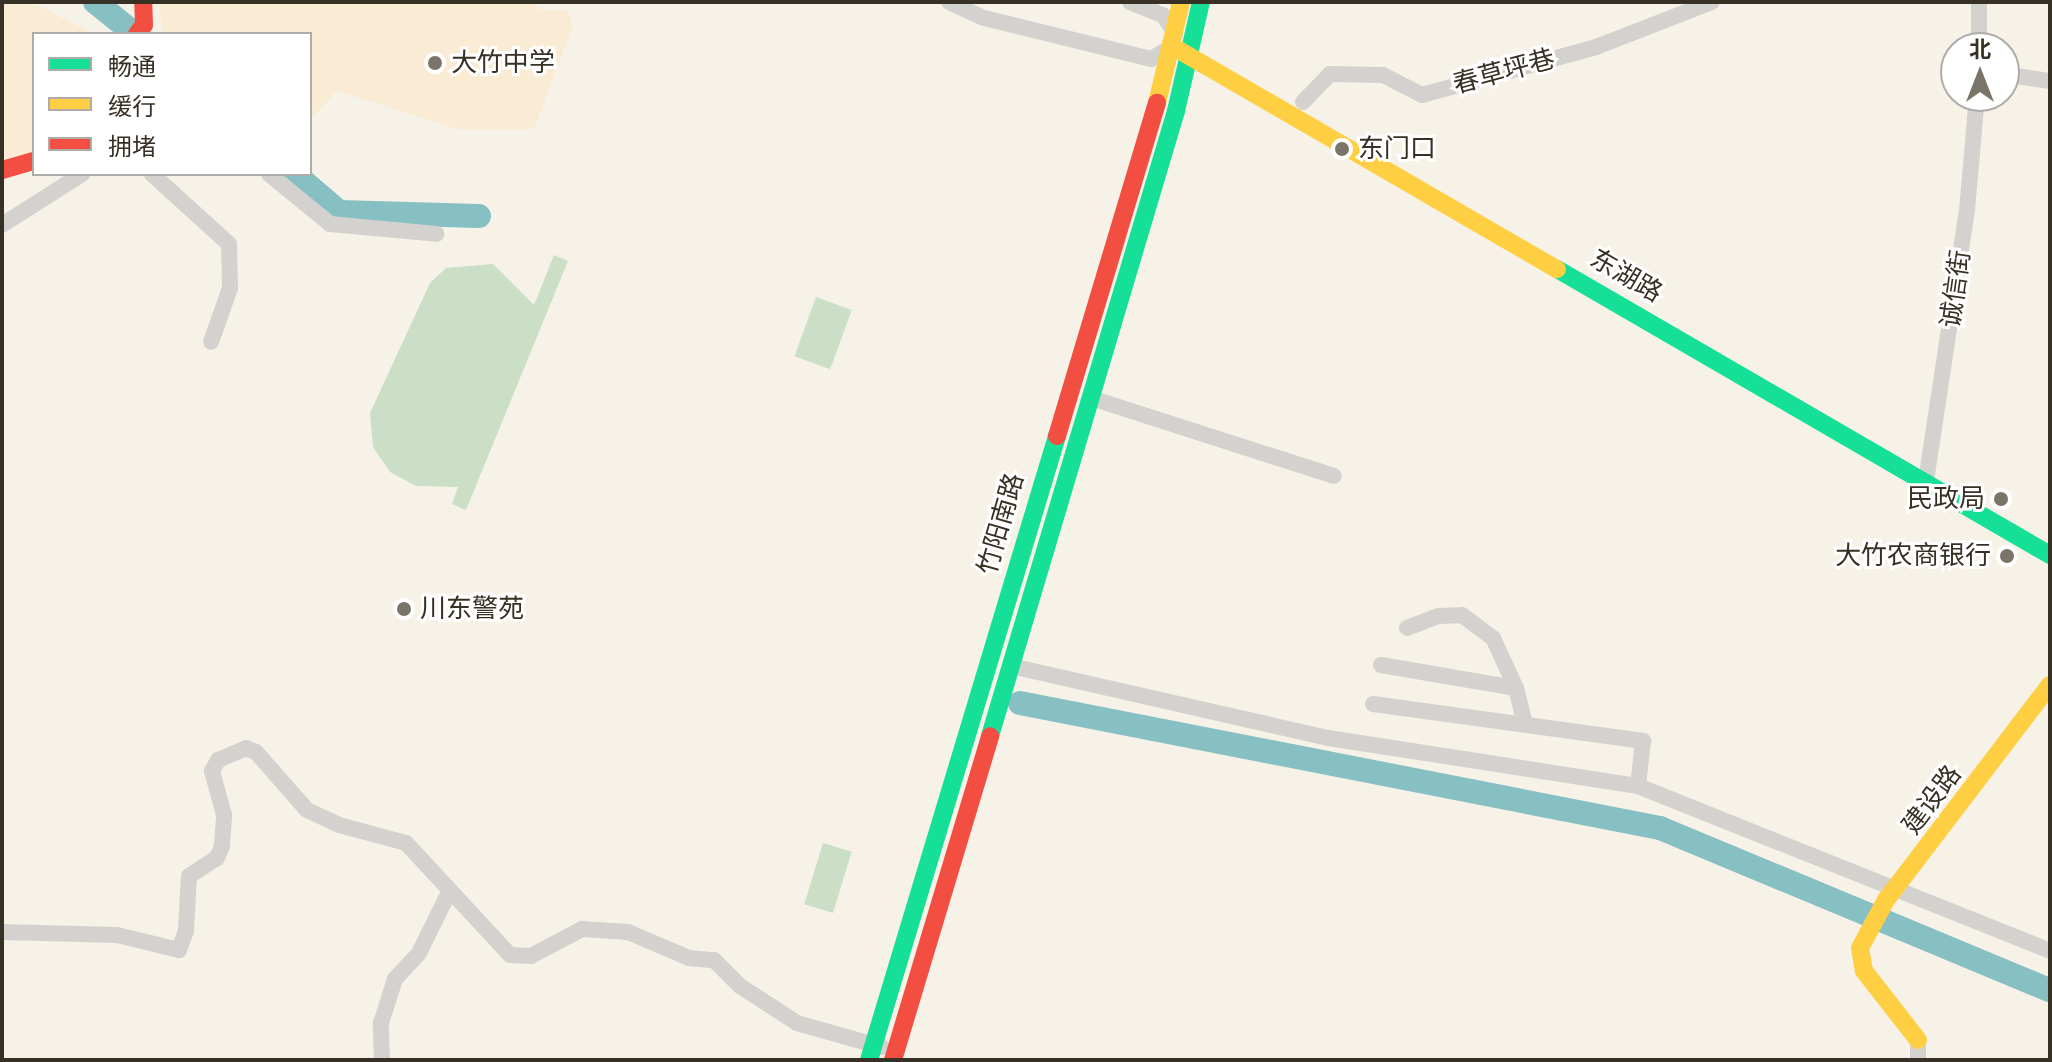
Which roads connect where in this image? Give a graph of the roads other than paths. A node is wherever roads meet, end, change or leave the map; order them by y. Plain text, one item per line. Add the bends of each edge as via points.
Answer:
1 (143, 2) edge
2 (949, 2) edge
3 (1130, 2) edge
4 (1181, 2) edge
5 (1201, 2) edge
6 (1712, 2) edge
7 (1979, 2) edge
8 (140, 29) edge
9 (1979, 32) edge
10 (1174, 40) junction
11 (1192, 49) junction
12 (2020, 76) edge
13 (2050, 81) edge
14 (1303, 102) junction
15 (1976, 112) edge
16 (32, 162) edge
17 (2, 170) edge
18 (79, 176) edge
19 (154, 176) edge
20 (271, 176) edge
21 (2, 225) edge
22 (437, 234) dead end
23 (211, 342) dead end
24 (1091, 398) junction
25 (1928, 475) junction
26 (1334, 476) dead end
27 (2050, 541) edge
28 (2050, 555) edge
29 (1407, 628) dead end
30 (1381, 665) dead end
31 (1011, 666) junction
32 (2050, 685) edge
33 (1516, 688) junction
34 (1373, 704) dead end
35 (2050, 704) edge
36 (1525, 725) junction
37 (1638, 786) junction
38 (450, 890) junction
39 (1897, 897) junction
40 (2, 932) edge
41 (2050, 951) edge
42 (1918, 1040) joint
43 (872, 1052) edge
44 (894, 1056) edge
45 (382, 1060) edge
46 (1918, 1060) edge

1 - 8 main road
2 - 10 street via 984,18 1151,59
3 - 10 street via 1163,15
4 - 10 main road, 竹阳南路
5 - 11 main road, 竹阳南路
6 - 14 street, 春草坪巷 via 1596,47 1422,95 1383,75 1330,74
7 - 9 street
10 - 11 main road, 东湖路
10 - 43 main road, 竹阳南路
11 - 14 main road, 东湖路
11 - 24 main road, 竹阳南路
11 - 25 main road, 东湖路
12 - 13 street
14 - 25 main road, 东湖路
15 - 25 street, 诚信街 via 1967,210
16 - 17 main road
18 - 21 street
19 - 23 street via 229,244 230,288
20 - 22 street via 330,224
24 - 26 street
24 - 31 main road, 竹阳南路
25 - 27 main road, 东湖路
25 - 28 main road, 东湖路
29 - 33 street via 1439,616 1462,615 1493,638
30 - 33 street
31 - 37 street via 1328,738
31 - 44 main road, 竹阳南路
32 - 39 main road, 建设路
33 - 36 street
34 - 36 street
35 - 39 main road, 建设路
36 - 37 street via 1643,741
37 - 39 street
38 - 40 street via 406,843 339,825 307,810 256,752 239,748 218,760 212,771 224,815 222,846 217,858 189,876 186,931 179,950 117,935
38 - 43 street via 510,955 531,956 571,931 620,930 689,958 714,960 740,986 797,1023
38 - 45 street via 419,953 395,979 381,1023
39 - 41 street
39 - 42 main road, 建设路 via 1865,950 1864,971
42 - 46 street
43 - 44 street

